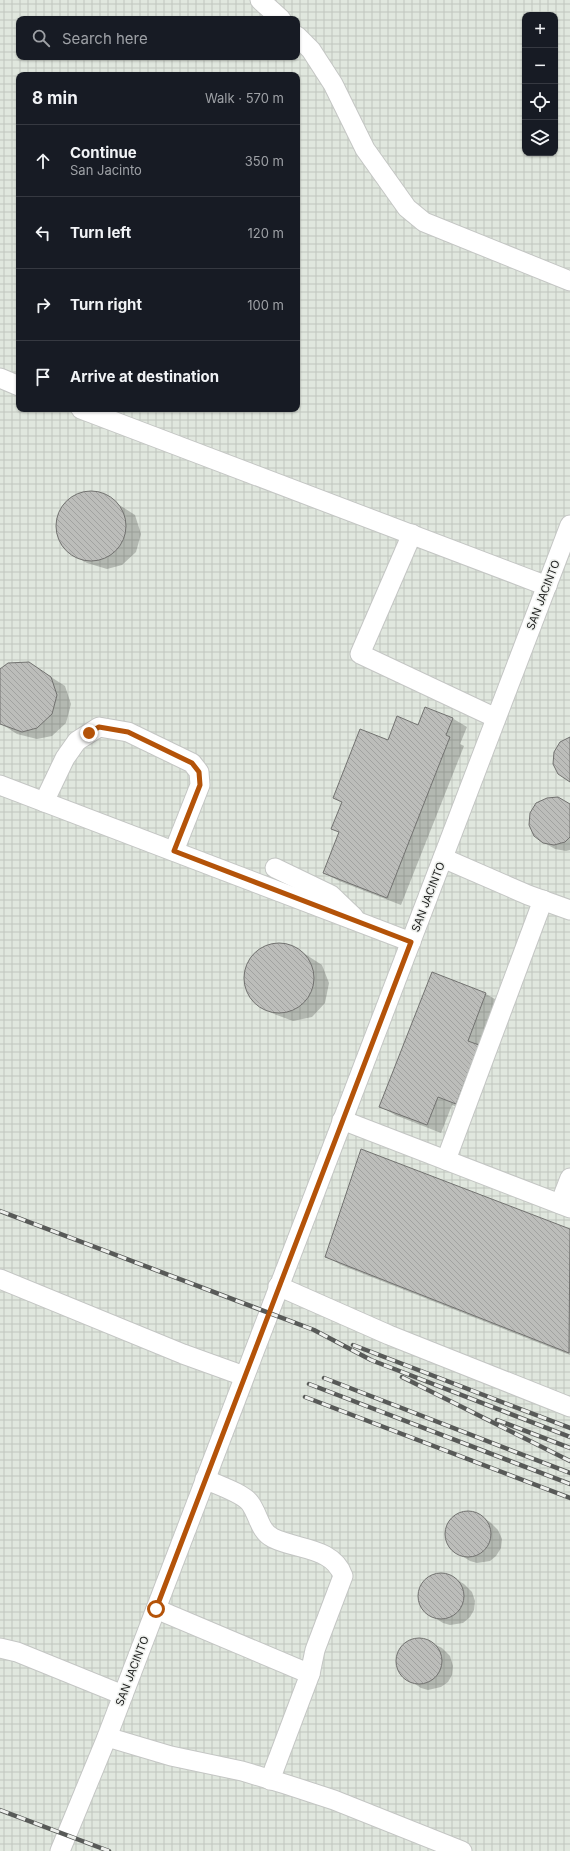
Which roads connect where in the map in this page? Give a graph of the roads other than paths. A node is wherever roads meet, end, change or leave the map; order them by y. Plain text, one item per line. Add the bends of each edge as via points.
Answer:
1 (260, 0) edge
2 (277, 16) edge
3 (300, 39) edge
4 (570, 281) edge
5 (0, 378) edge
6 (16, 385) edge
7 (89, 412) edge
8 (570, 525) edge
9 (412, 534) junction
10 (547, 586) junction
11 (496, 718) junction
12 (0, 785) edge
13 (44, 802) junction
14 (174, 851) junction
15 (443, 858) junction
16 (275, 868) dead end
17 (543, 900) junction
18 (570, 910) edge
19 (359, 922) junction
20 (411, 942) junction
21 (342, 1120) junction
22 (446, 1160) junction
23 (570, 1178) edge
24 (565, 1206) edge
25 (0, 1279) edge
26 (278, 1286) junction
27 (244, 1376) junction
28 (570, 1407) edge
29 (205, 1479) junction
30 (156, 1609) junction
31 (0, 1648) edge
32 (310, 1674) junction
33 (123, 1695) junction
34 (107, 1737) junction
35 (270, 1780) junction
36 (60, 1851) edge
37 (462, 1851) edge

1 - 2 lane
3 - 4 lane via 311,50 333,84 365,149 407,208 424,222
5 - 6 lane
7 - 9 lane
8 - 10 lane, SAN JACINTO
9 - 10 lane
9 - 11 lane via 360,654
10 - 11 lane, SAN JACINTO
11 - 15 lane, SAN JACINTO
12 - 13 lane
13 - 14 lane
13 - 14 lane via 65,758 77,741 99,727 128,732 192,763 199,772 200,785
14 - 19 lane
15 - 17 lane
15 - 20 lane, SAN JACINTO
16 - 19 lane via 331,894
17 - 18 lane
17 - 22 lane
19 - 20 lane
20 - 21 lane, SAN JACINTO
21 - 22 lane
21 - 26 lane, SAN JACINTO
22 - 24 lane
23 - 24 lane
25 - 27 lane via 183,1354
26 - 27 lane, SAN JACINTO
26 - 28 lane via 389,1335
27 - 29 lane, SAN JACINTO
29 - 30 lane, SAN JACINTO
29 - 32 lane via 245,1497 262,1527 273,1538 323,1554 342,1571 343,1576 314,1650
30 - 32 lane
30 - 33 lane, SAN JACINTO
31 - 33 lane via 17,1652
32 - 35 lane
33 - 34 lane, SAN JACINTO
34 - 35 lane via 171,1756 242,1771
34 - 36 lane, SAN JACINTO
35 - 37 lane via 334,1800

